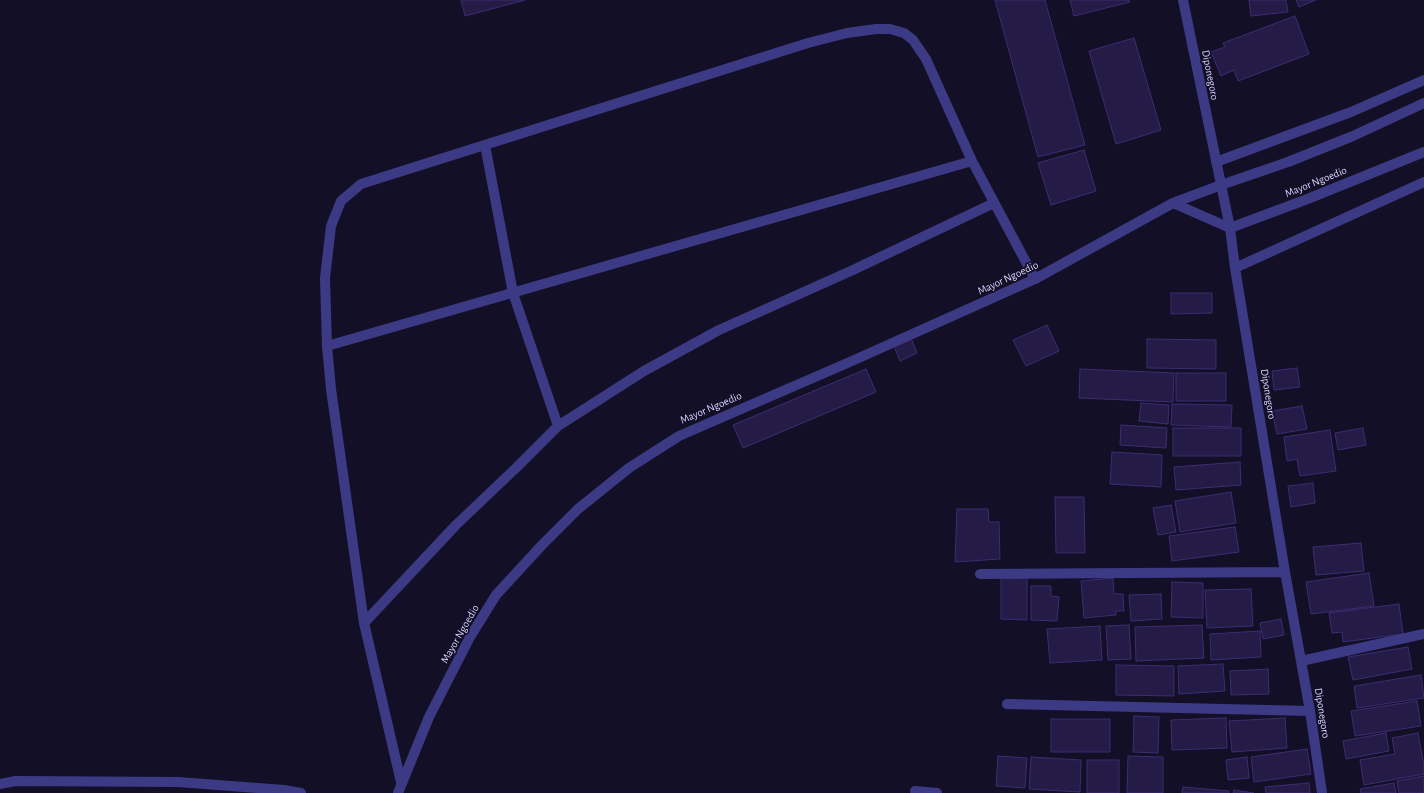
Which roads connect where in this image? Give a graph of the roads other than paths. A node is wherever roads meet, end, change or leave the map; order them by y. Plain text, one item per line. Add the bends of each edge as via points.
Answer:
1 (1183, 0) edge
2 (1424, 80) edge
3 (1424, 103) edge
4 (486, 145) junction
5 (1424, 152) edge
6 (972, 161) junction
7 (1216, 162) junction
8 (1424, 182) edge
9 (1221, 185) junction
10 (994, 202) junction
11 (1173, 203) junction
12 (1230, 228) junction
13 (1235, 268) junction
14 (1035, 280) junction
15 (513, 293) junction
16 (327, 346) junction
17 (558, 426) junction
18 (1285, 572) junction
19 (980, 574) dead end
20 (364, 624) junction
21 (1424, 634) edge
22 (1301, 661) junction
23 (1007, 704) dead end
24 (1310, 711) junction
25 (401, 782) junction
26 (0, 784) edge
27 (915, 791) dead end
28 (301, 793) edge
29 (398, 793) edge
30 (937, 793) edge
31 (1322, 793) edge

1 - 7 street, Diponegoro
2 - 7 street via 1351,112
3 - 9 street, Mayor Ngoedio via 1353,136
4 - 6 street via 808,43 847,33 890,29 904,33 914,40 926,58
4 - 15 street
4 - 16 street via 361,184 341,201 331,226 328,244 325,278
5 - 12 street, Mayor Ngoedio
6 - 10 street
6 - 15 street
7 - 9 street, Diponegoro
8 - 13 street
9 - 11 street, Mayor Ngoedio
9 - 12 street, Diponegoro
10 - 14 street
10 - 17 street via 853,270 719,330 644,371
11 - 12 street
11 - 14 street, Mayor Ngoedio
12 - 13 street, Diponegoro
13 - 18 street, Diponegoro
14 - 25 street, Mayor Ngoedio via 679,436 629,468 578,509 496,595 470,637 429,717
15 - 16 street
15 - 17 street
16 - 20 street
17 - 20 street via 456,525
18 - 19 street
18 - 22 street, Diponegoro
20 - 25 street
21 - 22 street
22 - 24 street, Diponegoro
23 - 24 street
24 - 31 street, Diponegoro
25 - 29 street, Mayor Ngoedio
26 - 28 street via 15,781 178,782
27 - 30 street

